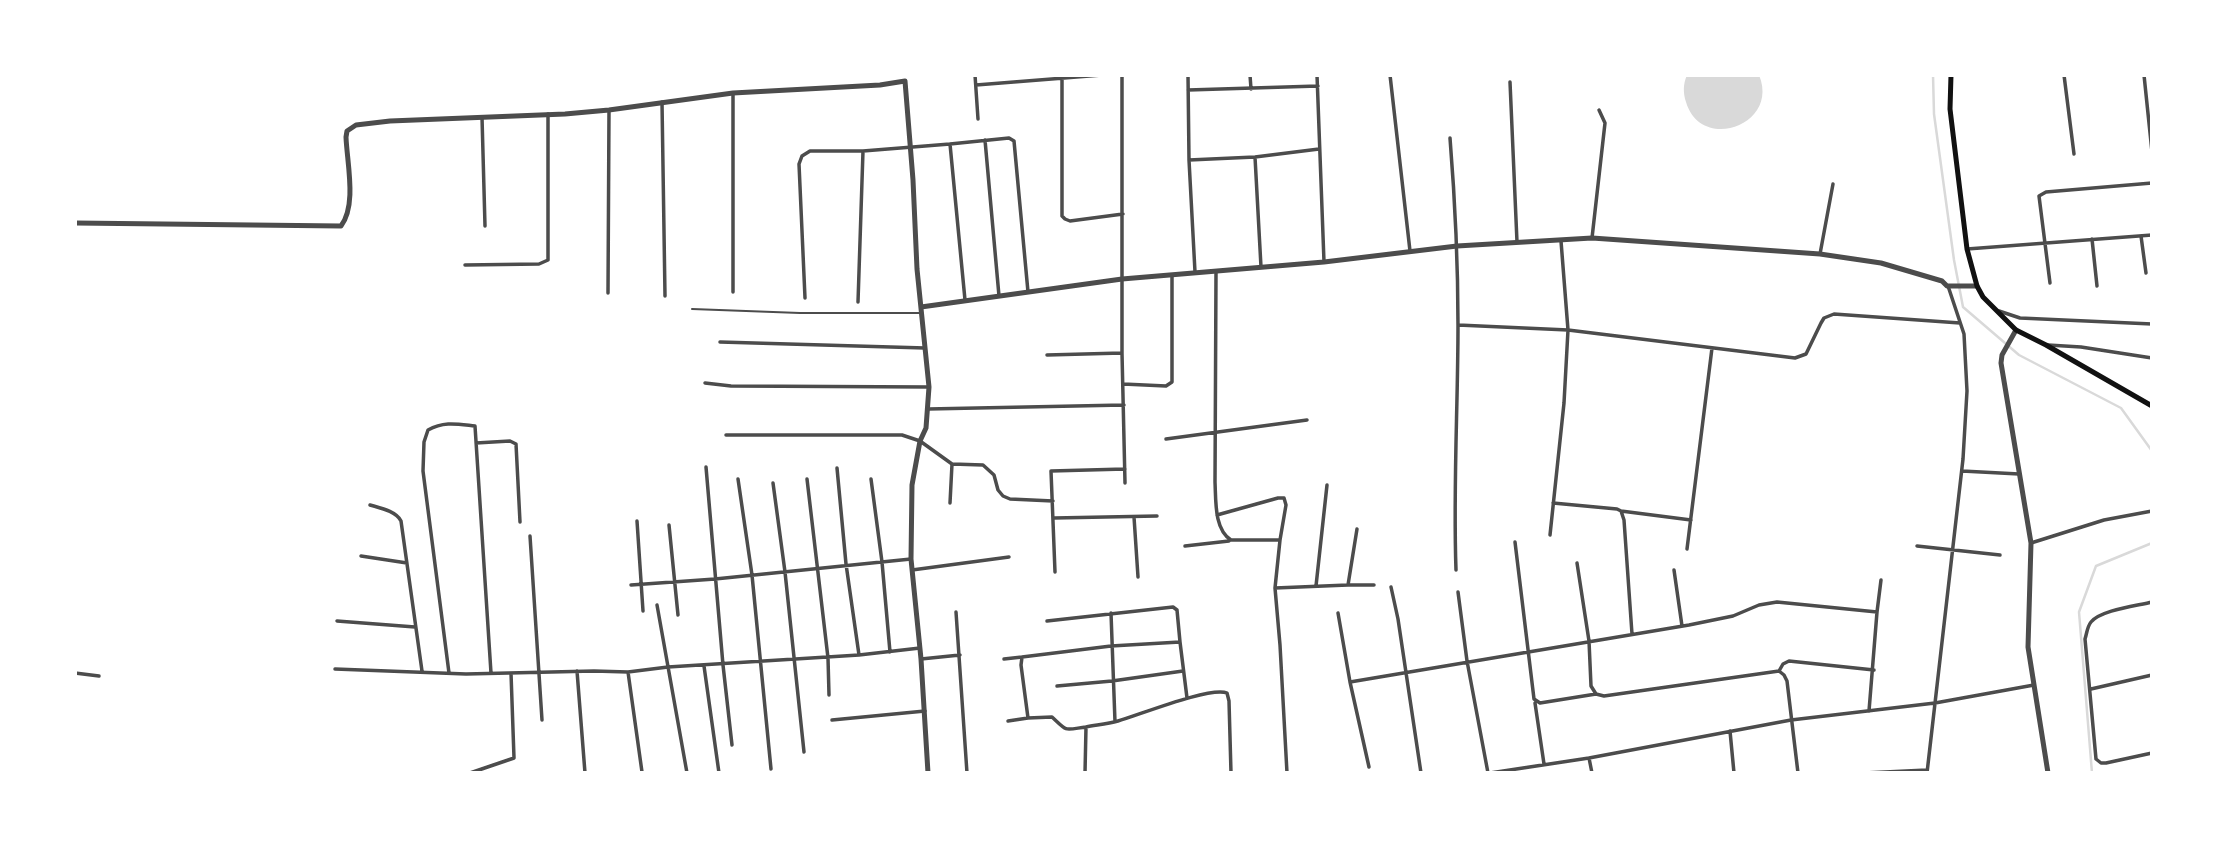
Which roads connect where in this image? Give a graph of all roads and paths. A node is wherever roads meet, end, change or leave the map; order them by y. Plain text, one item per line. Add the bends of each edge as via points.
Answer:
1 (975, 75) edge
2 (1102, 75) edge
3 (1122, 75) edge
4 (1188, 75) edge
5 (1250, 75) edge
6 (1317, 75) edge
7 (1390, 75) edge
8 (1951, 75) edge
9 (2064, 75) edge
10 (2144, 75) edge
11 (905, 78) edge
12 (1062, 78) junction
13 (1510, 82) dead end
14 (976, 85) junction
15 (1318, 86) junction
16 (1251, 89) junction
17 (1188, 90) junction
18 (733, 93) junction
19 (2146, 94) junction
20 (2152, 94) edge
21 (662, 101) junction
22 (609, 110) junction
23 (1599, 110) dead end
24 (548, 114) junction
25 (482, 117) junction
26 (978, 119) dead end
27 (1450, 138) dead end
28 (985, 140) junction
29 (950, 144) junction
30 (911, 148) junction
31 (1320, 149) junction
32 (863, 151) junction
33 (2152, 152) edge
34 (2074, 154) dead end
35 (1255, 157) junction
36 (1189, 160) junction
37 (2152, 183) edge
38 (1833, 184) dead end
39 (1124, 214) junction
40 (75, 223) edge
41 (485, 226) dead end
42 (2152, 235) edge
43 (2141, 236) junction
44 (1561, 239) junction
45 (1592, 239) junction
46 (2092, 239) junction
47 (1517, 242) junction
48 (2045, 243) junction
49 (1457, 246) junction
50 (1967, 249) junction
51 (1410, 251) junction
52 (1820, 254) junction
53 (1324, 262) junction
54 (465, 265) dead end
55 (1261, 268) junction
56 (1216, 272) junction
57 (2146, 273) dead end
58 (1195, 274) junction
59 (1171, 275) junction
60 (1122, 279) junction
61 (2050, 283) dead end
62 (1950, 286) junction
63 (1977, 286) junction
64 (2097, 286) dead end
65 (733, 292) dead end
66 (1028, 292) junction
67 (608, 293) dead end
68 (665, 296) dead end
69 (999, 296) junction
70 (805, 298) dead end
71 (965, 300) junction
72 (858, 302) dead end
73 (692, 309) dead end
74 (1994, 309) junction
75 (921, 310) junction
76 (1961, 323) junction
77 (2152, 324) edge
78 (1458, 325) junction
79 (1568, 330) junction
80 (2014, 333) junction
81 (720, 342) dead end
82 (2046, 345) junction
83 (925, 348) junction
84 (1712, 348) junction
85 (1122, 353) junction
86 (1047, 355) dead end
87 (2152, 358) edge
88 (705, 383) dead end
89 (1123, 384) junction
90 (929, 387) junction
91 (1125, 405) junction
92 (2152, 407) edge
93 (928, 409) junction
94 (1307, 420) dead end
95 (1215, 432) junction
96 (726, 435) dead end
97 (1166, 439) dead end
98 (920, 441) junction
99 (477, 443) junction
100 (952, 464) junction
101 (706, 467) dead end
102 (837, 468) dead end
103 (1125, 469) junction
104 (1961, 471) junction
105 (2019, 474) junction
106 (738, 479) dead end
107 (807, 479) dead end
108 (870, 479) dead end
109 (773, 483) dead end
110 (1125, 483) dead end
111 (1327, 485) dead end
112 (1053, 501) junction
113 (950, 503) dead end
114 (1553, 503) junction
115 (370, 505) dead end
116 (1620, 511) junction
117 (2152, 511) edge
118 (1217, 514) junction
119 (1133, 516) junction
120 (1157, 516) dead end
121 (1054, 518) junction
122 (1691, 520) junction
123 (637, 521) dead end
124 (520, 522) dead end
125 (669, 525) dead end
126 (1357, 529) dead end
127 (1550, 535) dead end
128 (530, 536) dead end
129 (1231, 540) junction
130 (1280, 540) junction
131 (1515, 542) dead end
132 (2031, 543) junction
133 (1917, 545) dead end
134 (1185, 546) dead end
135 (1687, 549) dead end
136 (1952, 549) junction
137 (2000, 555) dead end
138 (361, 556) dead end
139 (1009, 557) dead end
140 (911, 559) junction
141 (881, 562) junction
142 (407, 563) junction
143 (1577, 563) dead end
144 (846, 564) junction
145 (817, 567) junction
146 (912, 570) junction
147 (1456, 570) dead end
148 (1674, 570) dead end
149 (785, 572) junction
150 (1055, 572) dead end
151 (752, 575) junction
152 (1138, 577) dead end
153 (715, 579) junction
154 (1881, 580) dead end
155 (675, 582) junction
156 (641, 584) junction
157 (631, 585) dead end
158 (1348, 585) junction
159 (1374, 585) dead end
160 (1316, 586) junction
161 (1391, 587) dead end
162 (1275, 588) junction
163 (1458, 592) dead end
164 (2152, 602) edge
165 (657, 606) dead end
166 (643, 611) dead end
167 (956, 612) dead end
168 (1877, 612) junction
169 (1111, 613) junction
170 (1338, 614) dead end
171 (678, 615) dead end
172 (337, 621) dead end
173 (1047, 621) dead end
174 (1682, 626) junction
175 (415, 627) junction
176 (1632, 634) junction
177 (1589, 641) junction
178 (1180, 642) junction
179 (1111, 646) junction
180 (920, 648) junction
181 (1529, 651) junction
182 (890, 652) junction
183 (859, 655) junction
184 (960, 655) junction
185 (1022, 657) junction
186 (828, 658) junction
187 (921, 659) junction
188 (1004, 659) dead end
189 (794, 660) junction
190 (1467, 661) junction
191 (760, 662) junction
192 (723, 665) junction
193 (705, 666) junction
194 (668, 667) junction
195 (335, 669) dead end
196 (1184, 670) junction
197 (1874, 670) junction
198 (422, 671) junction
199 (577, 671) junction
200 (1779, 671) junction
201 (538, 672) junction
202 (628, 672) junction
203 (75, 673) edge
204 (449, 673) junction
205 (491, 673) junction
206 (511, 673) junction
207 (1406, 673) junction
208 (2152, 675) edge
209 (99, 676) dead end
210 (1112, 681) junction
211 (1350, 682) junction
212 (2034, 684) junction
213 (1057, 686) dead end
214 (2091, 689) junction
215 (1596, 694) junction
216 (830, 695) dead end
217 (1187, 698) junction
218 (1535, 701) junction
219 (1935, 703) junction
220 (925, 711) junction
221 (1869, 712) junction
222 (1028, 719) junction
223 (542, 720) dead end
224 (832, 720) dead end
225 (1791, 720) junction
226 (1008, 721) dead end
227 (1115, 722) junction
228 (1086, 727) junction
229 (1730, 731) junction
230 (732, 745) dead end
231 (804, 752) dead end
232 (2152, 753) edge
233 (1589, 758) junction
234 (1542, 765) junction
235 (1369, 767) dead end
236 (771, 769) dead end
237 (1927, 771) edge
238 (642, 772) edge
239 (470, 773) edge
240 (585, 773) edge
241 (687, 773) edge
242 (719, 773) edge
243 (928, 773) edge
244 (967, 773) edge
245 (1085, 773) edge
246 (1231, 773) edge
247 (1287, 773) edge
248 (1421, 773) edge
249 (1489, 773) edge
250 (1541, 773) edge
251 (1592, 773) edge
252 (1734, 773) edge
253 (1798, 773) edge
254 (1864, 773) edge
255 (2048, 773) edge

1 - 14 street
2 - 12 street
3 - 39 street
4 - 17 street
5 - 16 street
6 - 15 street
7 - 51 street
8 - 50 main road via 1951,119
9 - 34 street
10 - 19 street
11 - 18 street via 868,85
11 - 30 street
12 - 14 street
12 - 39 street via 1062,216 1070,221
13 - 47 street
14 - 26 street
15 - 16 street
15 - 31 street
16 - 17 street
17 - 36 street
18 - 21 street
18 - 65 street
19 - 20 street
19 - 33 street
21 - 22 street
21 - 68 street
22 - 24 street
22 - 67 street
23 - 45 street via 1605,123
24 - 25 street
24 - 54 street via 548,260
25 - 40 street via 390,121 356,125 347,131 350,206 341,226
25 - 41 street
27 - 49 street
28 - 29 street
28 - 66 street via 1009,138 1015,145
28 - 69 street
29 - 30 street
29 - 71 street
30 - 32 street
30 - 75 street
31 - 35 street
31 - 53 street
32 - 70 street via 810,151 800,160
32 - 72 street
35 - 36 street
35 - 55 street
36 - 58 street
37 - 48 street via 2046,192 2039,196
38 - 52 street
39 - 60 street
42 - 43 street
43 - 46 street
43 - 57 street
44 - 45 street
44 - 47 street
44 - 79 street
45 - 52 street
46 - 48 street
46 - 64 street
47 - 49 street
48 - 50 street
48 - 61 street
49 - 51 street
49 - 78 street
50 - 63 main road
51 - 53 street
52 - 62 street via 1881,263
53 - 55 street
55 - 56 street
56 - 58 street
56 - 95 street
58 - 59 street
59 - 60 street
59 - 89 street via 1172,382 1166,386
60 - 66 street
60 - 85 street
62 - 63 street
62 - 76 street
63 - 74 main road
66 - 69 street
69 - 71 street
71 - 75 street
73 - 75 lane via 800,313
74 - 77 street via 2021,318
74 - 80 main road
75 - 83 street
76 - 84 street via 1834,314 1824,318 1807,354 1800,358
76 - 104 street via 1967,391
78 - 79 street
78 - 147 street
79 - 84 street
79 - 114 street
80 - 82 main road
80 - 105 street via 2001,363
81 - 83 street
82 - 87 street
82 - 92 main road
83 - 90 street
84 - 122 street
85 - 86 street
85 - 89 street
88 - 90 street
89 - 91 street
90 - 93 street
91 - 93 street
91 - 103 street
93 - 98 street
94 - 95 street
95 - 97 street
95 - 118 street
96 - 98 street via 902,435
98 - 100 street
98 - 140 street via 912,485
99 - 124 street via 516,444
99 - 204 street via 475,426 449,423 428,430 424,442 423,471
99 - 205 street
100 - 112 street via 983,465 994,475 998,490 1010,499
100 - 113 street
101 - 153 street
102 - 144 street
103 - 110 street
103 - 112 street via 1051,471
104 - 105 street
104 - 136 street
105 - 132 street
106 - 151 street
107 - 145 street
108 - 141 street
109 - 149 street
111 - 160 street
112 - 121 street
114 - 116 street
114 - 127 street
115 - 142 street via 399,516
116 - 122 street
116 - 176 street
117 - 132 street via 2104,520
118 - 129 street
118 - 130 street via 1284,498
119 - 120 street
119 - 121 street
119 - 152 street
121 - 150 street
122 - 135 street
123 - 156 street
125 - 155 street
126 - 158 street
128 - 201 street
129 - 130 street
129 - 134 street
130 - 162 street
131 - 181 street
132 - 212 street via 2028,647
133 - 136 street
136 - 137 street
136 - 219 street
138 - 142 street
139 - 146 street
140 - 141 street
140 - 146 street
141 - 144 street
141 - 182 street
142 - 175 street
143 - 177 street
144 - 145 street
144 - 183 street
145 - 149 street
145 - 186 street
146 - 180 street
148 - 174 street
149 - 151 street
149 - 189 street
151 - 153 street
151 - 191 street
153 - 155 street
153 - 192 street
154 - 168 street
155 - 156 street
155 - 171 street
156 - 157 street
156 - 166 street
158 - 159 street
158 - 160 street
160 - 162 street
161 - 207 street
162 - 247 street
163 - 190 street
164 - 214 street via 2101,615 2088,626 2085,639
165 - 194 street
167 - 184 street
168 - 174 street via 1777,602
168 - 197 street
169 - 173 street
169 - 178 street via 1173,607
169 - 179 street
170 - 211 street
172 - 175 street
174 - 176 street
175 - 198 street
176 - 177 street
177 - 181 street
177 - 215 street via 1591,686
178 - 179 street
178 - 196 street
179 - 185 street
179 - 210 street
180 - 182 street
180 - 187 street
181 - 190 street
181 - 218 street
182 - 183 street
183 - 186 street
184 - 187 street
184 - 244 street
185 - 188 street
185 - 222 street
186 - 189 street
186 - 216 street
187 - 220 street
189 - 191 street
189 - 231 street
190 - 207 street
190 - 249 street
191 - 192 street
191 - 236 street
192 - 193 street
192 - 230 street
193 - 194 street
193 - 242 street
194 - 202 street
194 - 241 street
195 - 198 street
196 - 210 street
196 - 217 street
197 - 200 street via 1790,661
197 - 221 street
198 - 204 street
199 - 201 street
199 - 202 street
199 - 240 street
200 - 215 street
200 - 225 street via 1787,681
201 - 206 street
201 - 223 street
202 - 238 street
203 - 209 street
204 - 205 street
205 - 206 street
206 - 239 street via 514,758
207 - 211 street
207 - 248 street
208 - 214 street
210 - 213 street
210 - 227 street
211 - 235 street
212 - 219 street
212 - 255 street
214 - 232 street via 2096,759 2106,763
215 - 218 street
217 - 227 street
217 - 246 street via 1221,690 1227,693
218 - 234 street
219 - 221 street
219 - 237 street
220 - 224 street
220 - 243 street
221 - 225 street
222 - 226 street
222 - 228 street via 1052,717 1066,730
225 - 229 street
225 - 253 street
227 - 228 street
228 - 245 street
229 - 233 street
229 - 252 street
233 - 234 street
233 - 251 street
234 - 249 street
234 - 250 street
237 - 254 street

